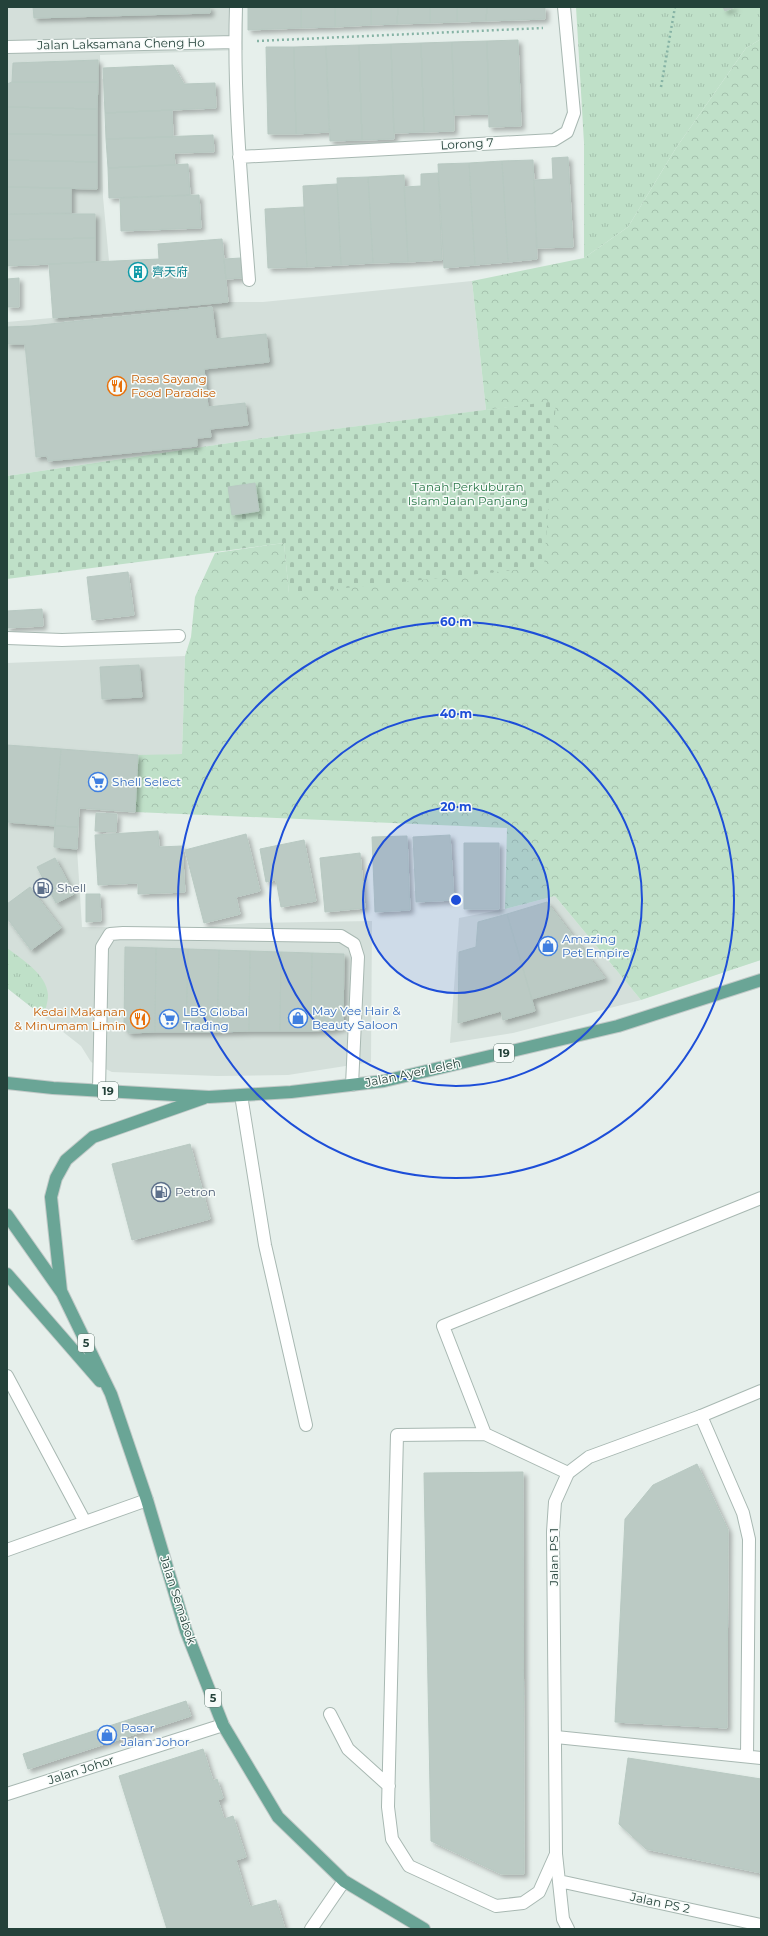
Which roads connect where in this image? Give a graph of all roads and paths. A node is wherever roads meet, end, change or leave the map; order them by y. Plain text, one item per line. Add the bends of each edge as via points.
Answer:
1 (236, 7) edge
2 (564, 7) edge
3 (675, 7) edge
4 (566, 27) junction
5 (235, 42) junction
6 (7, 47) edge
7 (661, 86) dead end
8 (239, 157) junction
9 (249, 280) dead end
10 (178, 636) dead end
11 (7, 638) edge
12 (761, 980) edge
13 (7, 1083) edge
14 (352, 1085) junction
15 (99, 1090) junction
16 (241, 1095) junction
17 (209, 1097) junction
18 (761, 1198) edge
19 (7, 1215) edge
20 (7, 1274) edge
21 (62, 1292) junction
22 (7, 1376) edge
23 (761, 1391) edge
24 (111, 1394) junction
25 (702, 1416) junction
26 (306, 1425) dead end
27 (485, 1434) junction
28 (568, 1473) junction
29 (147, 1500) junction
30 (85, 1522) junction
31 (7, 1550) edge
32 (330, 1714) dead end
33 (223, 1725) junction
34 (556, 1737) junction
35 (747, 1756) junction
36 (761, 1758) edge
37 (389, 1786) junction
38 (7, 1794) edge
39 (556, 1854) junction
40 (344, 1881) junction
41 (559, 1881) junction
42 (761, 1925) edge
43 (311, 1929) edge
44 (424, 1929) edge
45 (568, 1929) edge

1 - 5 street
2 - 4 street, Lorong 7
3 - 7 path
4 - 5 path
4 - 8 street, Lorong 7 via 574,113 567,132 554,140
5 - 6 street, Jalan Laksamana Cheng Ho
5 - 8 street
8 - 9 street
10 - 11 street via 62,640
12 - 14 main road, Jalan Ayer Leleh / 19 via 618,1026 384,1081
13 - 15 main road, Jalan Ayer Leleh / 19
14 - 15 street via 358,957 354,944 341,936 123,933 110,934 102,947
14 - 16 main road, Jalan Ayer Leleh / 19
15 - 17 main road, Jalan Ayer Leleh / 19
16 - 17 main road, Jalan Ayer Leleh / 19
16 - 26 street via 265,1245
17 - 21 main road via 93,1137 66,1160 56,1178 51,1197
18 - 27 street via 443,1326
19 - 21 main road, Jalan Semabok / 5
20 - 24 main road
21 - 24 main road, Jalan Semabok / 5
22 - 30 street
23 - 25 street, Jalan PS 1
24 - 29 main road, Jalan Semabok / 5
25 - 28 street, Jalan PS 1 via 589,1457
25 - 35 street via 743,1514 749,1539
27 - 28 street
27 - 37 street via 397,1435
28 - 34 street, Jalan PS 1 via 555,1502 553,1532
29 - 30 street
29 - 33 main road, Jalan Semabok / 5 via 186,1631
30 - 31 street
32 - 37 street via 348,1749
33 - 38 street, Jalan Johor
33 - 40 main road, Jalan Semabok / 5 via 278,1817
34 - 35 street
34 - 39 street, Jalan PS 1
35 - 36 street
37 - 39 street via 388,1807 392,1839 409,1866 496,1906 523,1903 539,1892
39 - 41 street, Jalan PS 1
40 - 43 street
40 - 44 main road, Jalan Semabok / 5
41 - 42 street, Jalan PS 2
41 - 45 street, Jalan PS 1 via 563,1919

